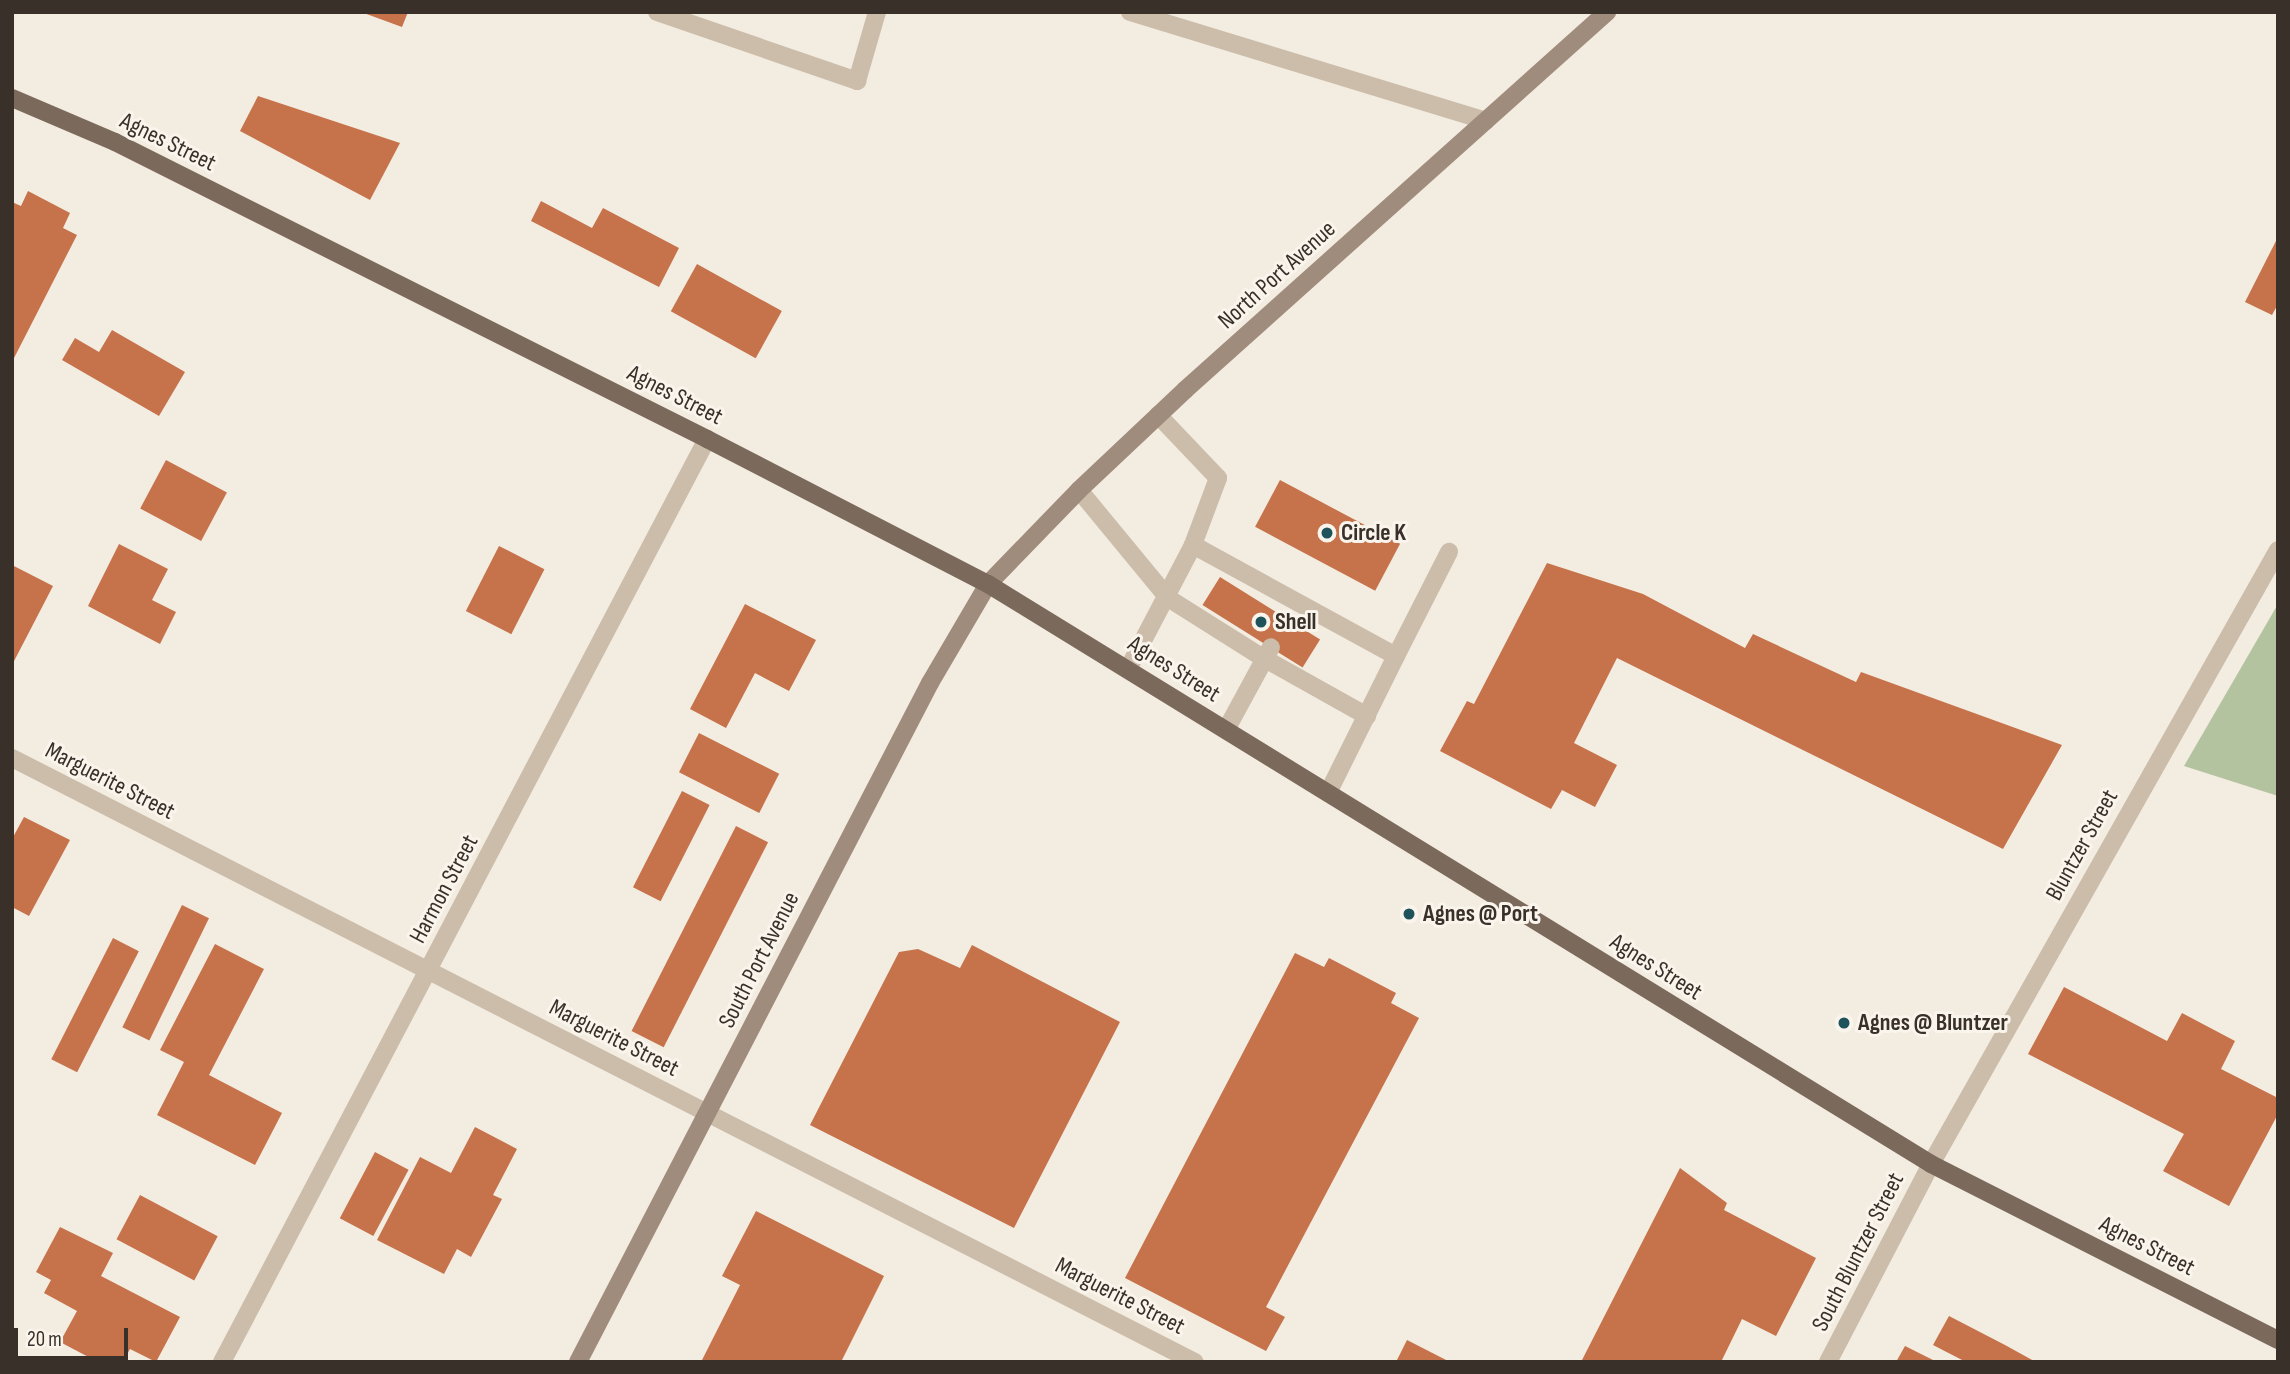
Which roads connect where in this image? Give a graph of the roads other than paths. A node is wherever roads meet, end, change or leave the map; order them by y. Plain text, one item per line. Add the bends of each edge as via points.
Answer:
1 (657, 12) edge
2 (877, 12) edge
3 (1130, 12) edge
4 (1607, 12) edge
5 (12, 98) edge
6 (1486, 121) junction
7 (1158, 415) junction
8 (707, 439) junction
9 (1079, 490) junction
10 (1193, 545) junction
11 (2278, 550) edge
12 (1449, 552) dead end
13 (988, 584) junction
14 (1168, 598) junction
15 (1296, 601) junction
16 (1287, 618) dead end
17 (1268, 653) junction
18 (1396, 656) junction
19 (1128, 669) junction
20 (1367, 716) junction
21 (1226, 730) junction
22 (12, 758) edge
23 (1328, 793) junction
24 (429, 972) junction
25 (708, 1113) junction
26 (1931, 1164) junction
27 (2278, 1340) edge
28 (222, 1362) edge
29 (578, 1362) edge
30 (1195, 1362) edge
31 (1828, 1362) edge

1 - 2 street via 857,81
3 - 6 street
4 - 6 main road, North Port Avenue
5 - 8 main road, Agnes Street via 115,142
6 - 7 main road, North Port Avenue
7 - 9 main road, North Port Avenue
7 - 10 street via 1218,478
8 - 13 main road, Agnes Street
8 - 24 street, Harmon Street
9 - 13 main road, North Port Avenue
9 - 14 street
10 - 14 street
10 - 15 street via 1262,593
11 - 26 street, Bluntzer Street
12 - 18 street
13 - 19 main road, Agnes Street
13 - 25 main road, South Port Avenue via 930,683
14 - 17 street
14 - 19 street
15 - 16 street
15 - 18 street
17 - 20 street
17 - 21 street
18 - 20 street
19 - 21 main road, Agnes Street
20 - 23 street
21 - 23 main road, Agnes Street
22 - 24 street, Marguerite Street
23 - 26 main road, Agnes Street
24 - 25 street, Marguerite Street
24 - 28 street, Harmon Street
25 - 29 main road, South Port Avenue
25 - 30 street, Marguerite Street
26 - 27 main road, Agnes Street
26 - 31 street, South Bluntzer Street

